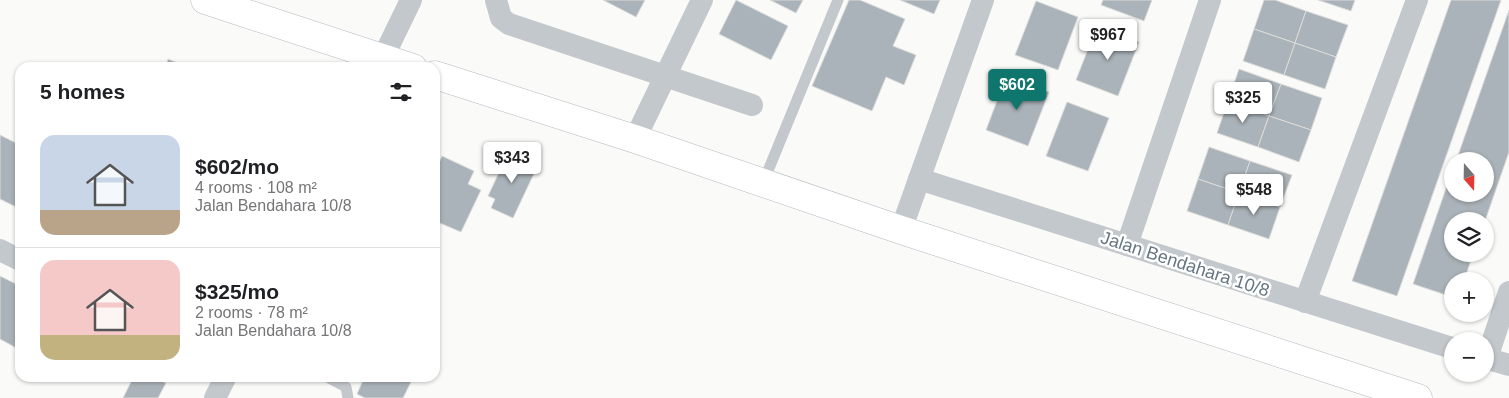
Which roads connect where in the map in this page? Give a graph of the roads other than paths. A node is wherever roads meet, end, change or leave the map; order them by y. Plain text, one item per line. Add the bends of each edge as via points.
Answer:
1 (205, 0) edge
2 (411, 0) edge
3 (496, 0) edge
4 (702, 0) edge
5 (838, 0) edge
6 (982, 0) edge
7 (1210, 0) edge
8 (1417, 0) edge
9 (377, 62) edge
10 (380, 62) edge
11 (664, 76) junction
12 (440, 77) edge
13 (752, 104) dead end
14 (634, 139) junction
15 (919, 179) junction
16 (762, 183) junction
17 (900, 230) junction
18 (1127, 245) junction
19 (0, 250) edge
20 (15, 258) edge
21 (1509, 292) edge
22 (1305, 302) junction
23 (1494, 335) edge
24 (1444, 345) edge
25 (1494, 360) edge
26 (1509, 365) edge
27 (223, 382) edge
28 (337, 382) edge
29 (215, 398) edge
30 (348, 398) edge
31 (1418, 398) edge

1 - 9 street
2 - 10 street
3 - 11 street via 501,18 509,24
4 - 11 street
5 - 16 lane
6 - 15 street
7 - 18 street
8 - 22 street
11 - 13 street
11 - 14 street
12 - 14 street
14 - 16 street
15 - 17 street
15 - 18 street, Jalan Bendahara 10/8
16 - 17 street
17 - 31 street
18 - 22 street, Jalan Bendahara 10/8
19 - 20 street
21 - 23 street
22 - 24 street, Jalan Bendahara 10/8
25 - 26 street
27 - 29 street
28 - 30 lane via 346,387

